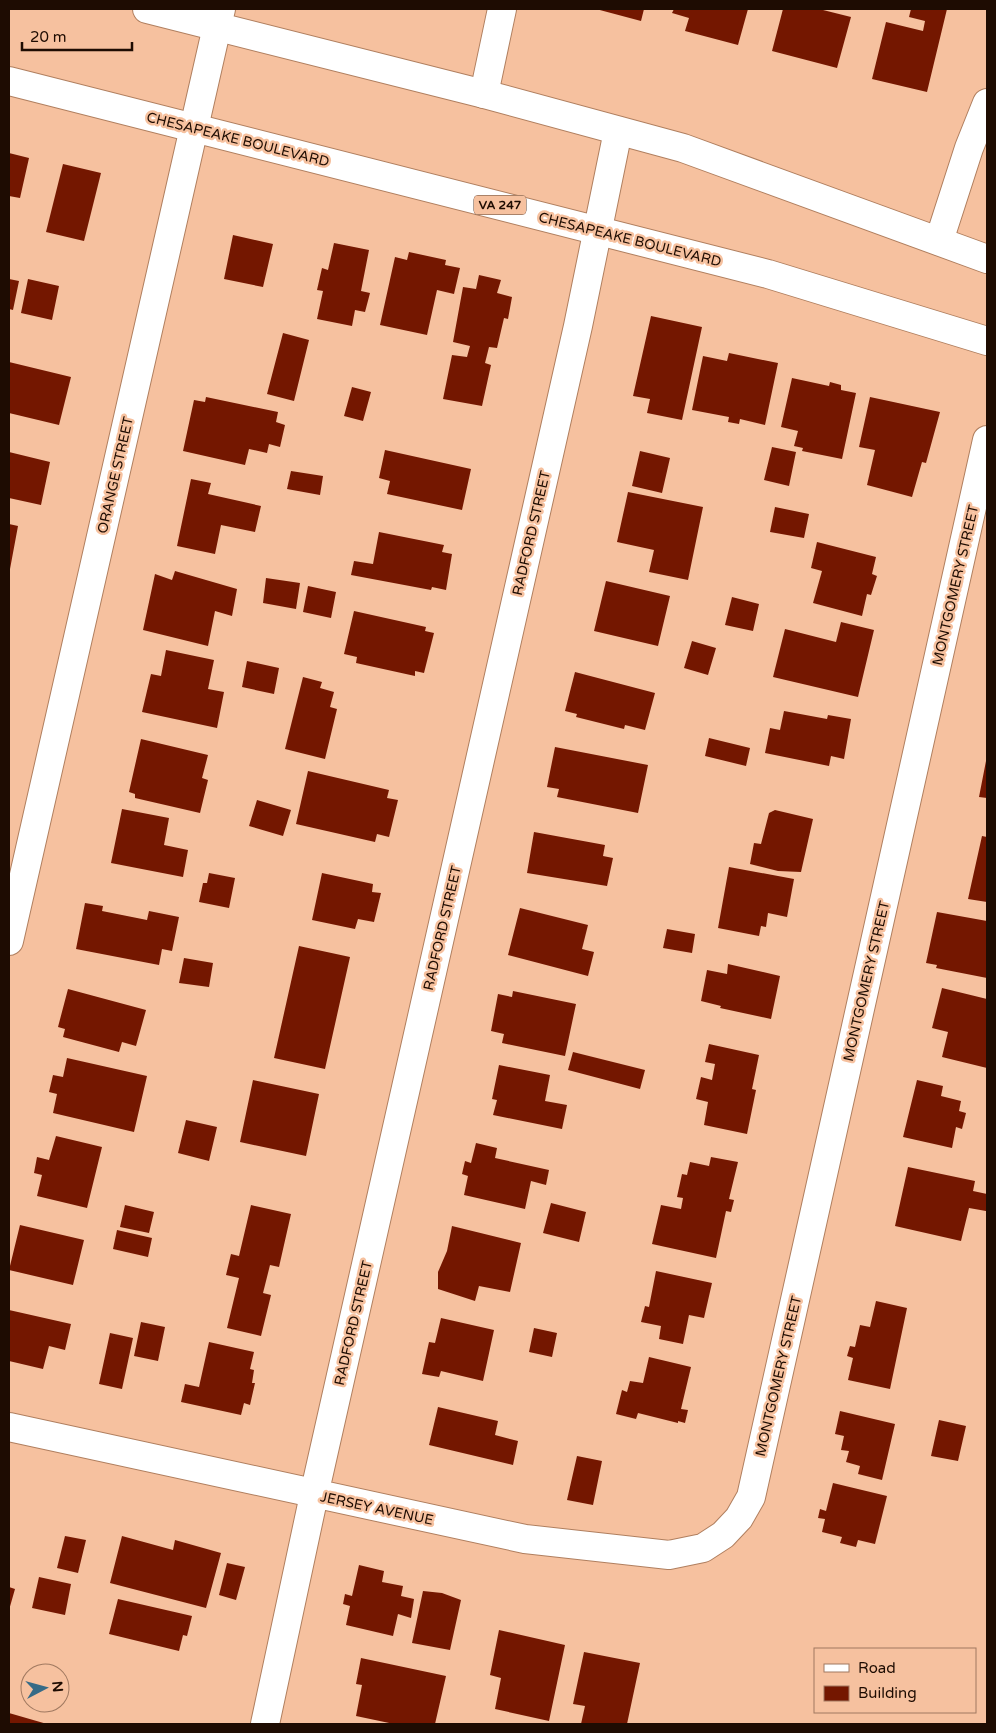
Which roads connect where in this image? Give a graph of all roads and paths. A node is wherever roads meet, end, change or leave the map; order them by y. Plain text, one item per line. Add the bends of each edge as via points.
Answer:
1 (147, 9) edge
2 (502, 9) edge
3 (219, 18) edge
4 (9, 81) edge
5 (484, 94) junction
6 (987, 103) edge
7 (193, 128) junction
8 (618, 131) junction
9 (597, 230) junction
10 (939, 241) junction
11 (987, 259) edge
12 (987, 341) edge
13 (987, 440) edge
14 (9, 941) edge
15 (9, 1428) edge
16 (314, 1494) junction
17 (739, 1518) joint
18 (265, 1724) edge

1 - 3 street
2 - 5 street
3 - 5 street
3 - 7 street, ORANGE STREET
4 - 7 street, CHESAPEAKE BOULEVARD / VA 247
5 - 8 street
6 - 10 street
7 - 9 street, CHESAPEAKE BOULEVARD / VA 247
7 - 14 street, ORANGE STREET
8 - 9 street, RADFORD STREET
8 - 10 street via 683,148
9 - 12 street, CHESAPEAKE BOULEVARD / VA 247 via 768,274
9 - 16 street, RADFORD STREET via 576,336
10 - 11 street
13 - 17 street, MONTGOMERY STREET via 751,1498
15 - 16 street, JERSEY AVENUE
16 - 17 street, JERSEY AVENUE via 525,1539 668,1555 703,1548 723,1535
16 - 18 street, RADFORD STREET

